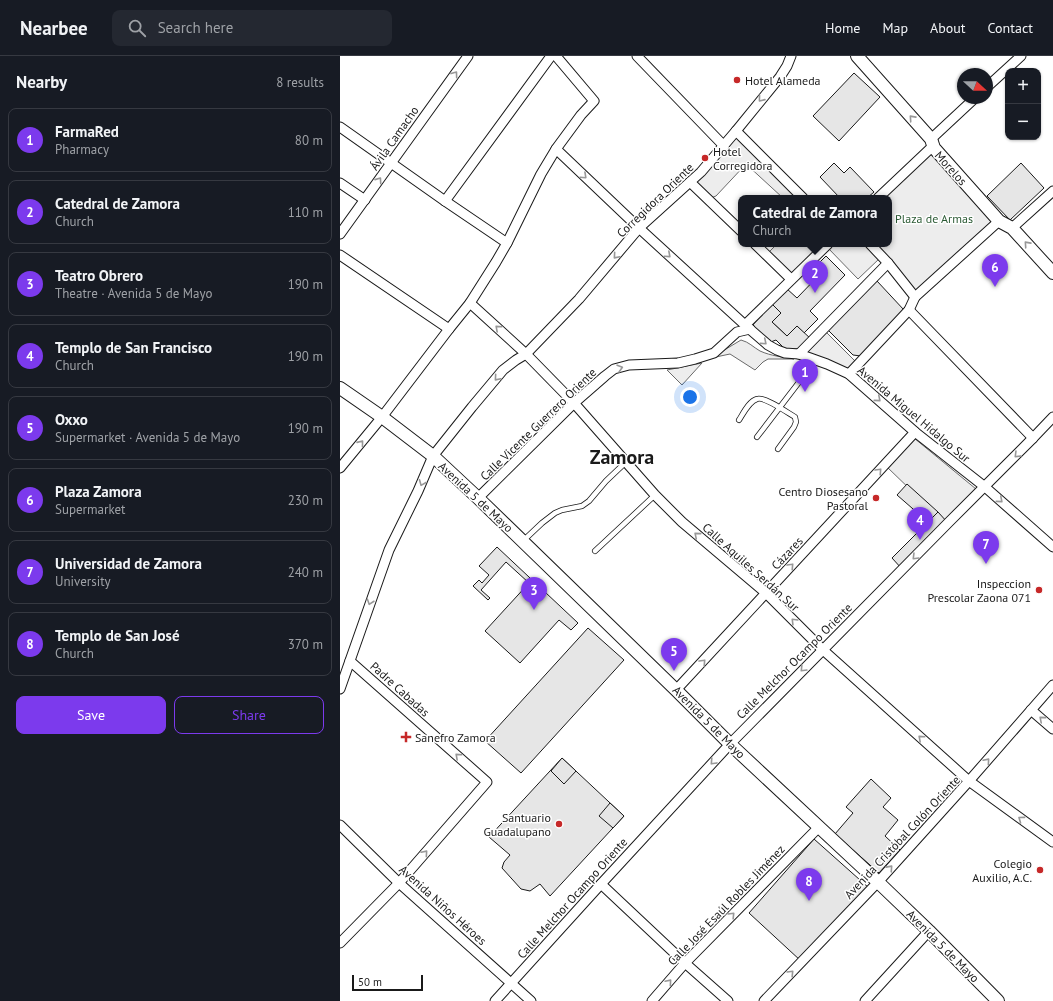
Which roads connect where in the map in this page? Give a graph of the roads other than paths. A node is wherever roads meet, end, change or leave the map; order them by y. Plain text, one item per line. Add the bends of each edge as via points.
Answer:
1 (468, 56) edge
2 (551, 56) edge
3 (556, 56) edge
4 (637, 56) edge
5 (791, 56) edge
6 (857, 56) edge
7 (1020, 56) edge
8 (993, 81) edge
9 (969, 104) edge
10 (340, 126) edge
11 (736, 131) junction
12 (932, 143) junction
13 (724, 146) junction
14 (556, 149) junction
15 (391, 163) junction
16 (690, 182) junction
17 (340, 183) edge
18 (1053, 191) edge
19 (799, 195) edge
20 (881, 195) edge
21 (365, 200) junction
22 (445, 201) junction
23 (999, 222) junction
24 (639, 228) junction
25 (738, 228) edge
26 (1012, 228) junction
27 (340, 234) edge
28 (507, 243) junction
29 (757, 247) edge
30 (825, 247) edge
31 (873, 247) edge
32 (340, 255) edge
33 (888, 264) junction
34 (1053, 273) edge
35 (791, 279) junction
36 (916, 297) junction
37 (470, 303) junction
38 (908, 310) junction
39 (747, 327) junction
40 (448, 329) junction
41 (526, 354) junction
42 (799, 354) junction
43 (816, 360) junction
44 (849, 374) junction
45 (340, 388) edge
46 (574, 403) junction
47 (780, 407) junction
48 (382, 417) junction
49 (1053, 417) edge
50 (739, 420) dead end
51 (915, 432) junction
52 (757, 437) dead end
53 (1033, 438) junction
54 (778, 448) dead end
55 (433, 456) junction
56 (626, 462) junction
57 (340, 468) edge
58 (985, 487) junction
59 (655, 495) junction
60 (478, 498) junction
61 (523, 541) junction
62 (1053, 547) edge
63 (595, 550) dead end
64 (766, 593) junction
65 (822, 650) junction
66 (350, 661) junction
67 (1053, 685) edge
68 (340, 689) edge
69 (676, 690) junction
70 (1031, 710) junction
71 (1053, 729) edge
72 (730, 744) junction
73 (969, 781) junction
74 (340, 825) edge
75 (819, 827) junction
76 (1053, 842) edge
77 (878, 882) junction
78 (399, 883) junction
79 (601, 884) junction
80 (929, 932) junction
81 (340, 943) edge
82 (685, 963) junction
83 (511, 983) junction
84 (495, 1001) edge
85 (531, 1001) edge
86 (652, 1001) edge
87 (728, 1001) edge
88 (764, 1001) edge
89 (865, 1001) edge
90 (998, 1001) edge

15 -> 1 street, Ávila Camacho
2 - 22 street
3 - 14 street via 594,101
4 - 13 street
5 -> 11 street, Corregidora Oriente via 780,77
12 -> 6 street, Morelos
7 - 8 street
9 - 12 street
10 - 15 street
11 - 13 street, Corregidora Oriente
11 - 19 street
12 - 20 street
12 - 23 street, Morelos
13 - 16 street, Corregidora Oriente
14 -> 24 street, Avenida Miguel Hidalgo Sur
14 - 28 street
21 -> 15 street, Ávila Camacho
15 - 22 street
16 - 24 street, Corregidora Oriente
16 - 25 street
17 - 21 street
18 - 26 street
21 - 27 street, Ávila Camacho
22 - 28 street
23 - 26 street, Morelos
23 - 36 street
24 -> 39 street, Avenida Miguel Hidalgo Sur
24 -> 41 street, Corregidora Oriente via 579,299
34 -> 26 street, Morelos
28 - 37 street
29 - 35 street
30 - 35 street, Calle Vicente Guerrero Oriente
31 - 33 street
32 - 40 street
33 - 36 street
33 - 42 street
35 - 39 street, Calle Vicente Guerrero Oriente
36 - 38 street
37 - 40 street
41 -> 37 street, Calle Aquiles Serdán Sur
38 - 44 street
38 - 53 street
39 -> 42 street, Avenida Miguel Hidalgo Sur via 777,350
46 -> 39 street, Calle Vicente Guerrero Oriente via 614,370 629,365 695,360 714,353 737,332
40 - 48 street
41 - 46 street, Calle Aquiles Serdán Sur
41 -> 55 street, Corregidora Oriente via 503,370
42 - 43 street, Avenida Miguel Hidalgo Sur
43 - 44 street, Avenida Miguel Hidalgo Sur
43 - 47 lane
44 -> 51 street, Avenida Miguel Hidalgo Sur
45 - 48 street, Avenida 5 de Mayo
46 - 56 street, Calle Aquiles Serdán Sur
46 - 60 street, Calle Vicente Guerrero Oriente
47 - 50 lane via 761,398 756,399
47 - 52 lane
47 - 54 lane via 794,417 796,422
48 - 55 street, Avenida 5 de Mayo
57 -> 48 street
49 - 53 street, Calle Melchor Ocampo Oriente
51 - 58 street, Avenida Miguel Hidalgo Sur
64 -> 51 street, Cázares
53 -> 58 street, Calle Melchor Ocampo Oriente
55 - 60 street, Avenida 5 de Mayo
55 -> 66 street, Corregidora Oriente via 389,550
56 - 59 street, Calle Aquiles Serdán Sur
56 - 61 lane via 589,501 582,506 554,513
58 -> 62 street, Avenida Miguel Hidalgo Sur
58 -> 65 street, Calle Melchor Ocampo Oriente
59 - 63 lane
64 -> 59 street, Calle Aquiles Serdán Sur via 682,522
60 - 61 street, Avenida 5 de Mayo
61 - 69 street, Avenida 5 de Mayo
65 -> 64 street, Calle Aquiles Serdán Sur
69 -> 64 street, Cázares
65 -> 72 street, Calle Melchor Ocampo Oriente
73 -> 65 street, Calle Aquiles Serdán Sur
66 - 68 street, Corregidora Oriente
78 -> 66 street, Padre Cabadas via 487,782
67 - 70 street, Avenida Cristóbal Colón Oriente
69 - 72 street, Avenida 5 de Mayo
71 -> 70 street
73 -> 70 street, Avenida Cristóbal Colón Oriente
72 - 75 street, Avenida 5 de Mayo
72 -> 79 street, Calle Melchor Ocampo Oriente
76 -> 73 street, Calle Aquiles Serdán Sur
77 -> 73 street, Avenida Cristóbal Colón Oriente
74 - 78 street, Avenida Niños Héroes
75 - 77 street, Avenida 5 de Mayo
82 -> 75 street, Calle José Esaúl Robles Jiménez
77 - 80 street, Avenida 5 de Mayo
88 -> 77 street, Avenida Cristóbal Colón Oriente
78 - 81 street
78 - 83 street, Avenida Niños Héroes
79 - 82 street
79 - 83 street, Calle Melchor Ocampo Oriente
80 - 89 street
80 - 90 street, Avenida 5 de Mayo
86 -> 82 street, Calle José Esaúl Robles Jiménez
82 - 87 street
83 - 84 street, Calle Melchor Ocampo Oriente
83 - 85 street, Avenida Niños Héroes

